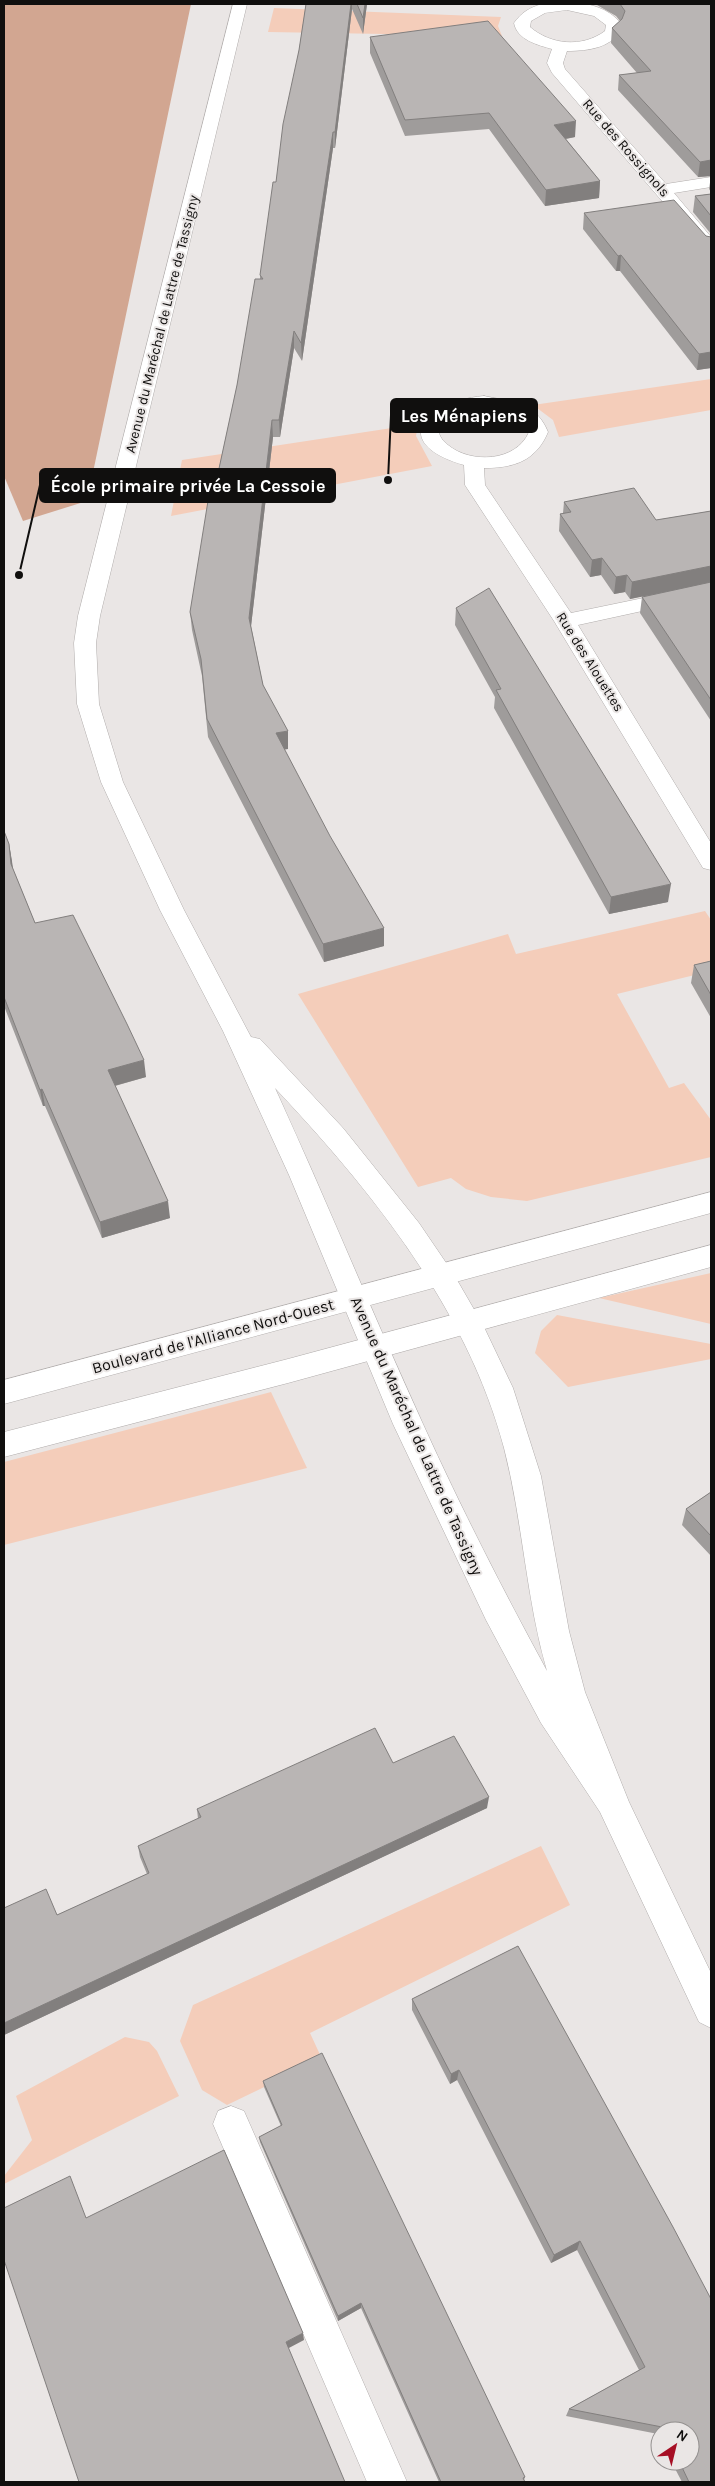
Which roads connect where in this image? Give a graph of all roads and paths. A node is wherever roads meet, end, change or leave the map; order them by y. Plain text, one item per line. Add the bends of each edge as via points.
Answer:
1 (240, 4) edge
2 (561, 45) junction
3 (711, 182) edge
4 (663, 190) junction
5 (711, 247) edge
6 (474, 462) junction
7 (711, 590) edge
8 (565, 621) junction
9 (711, 862) edge
10 (236, 1031) junction
11 (711, 1202) edge
12 (711, 1256) edge
13 (440, 1274) junction
14 (354, 1298) junction
15 (467, 1321) junction
16 (374, 1347) junction
17 (4, 1392) edge
18 (4, 1445) edge
19 (610, 1800) junction
20 (711, 2010) edge
21 (231, 2124) dead end
22 (387, 2482) edge

1 - 10 main road, Avenue du Maréchal de Lattre de Tassigny via 105,549 85,643 88,704 112,782 172,910
2 - 2 main road via 603,40 612,33 614,25 603,14 567,6 541,9 525,18 523,29 528,35
2 - 4 main road, Rue des Rossignols via 555,63 558,70
3 - 4 main road
4 - 5 main road, Rue des Rossignols
6 - 6 main road via 512,460 526,453 536,444 539,434 536,424 516,408 484,402 459,406 440,414 432,423 433,442 442,451
6 - 8 main road, Rue des Alouettes via 475,485
7 - 8 main road
8 - 9 main road, Rue des Alouettes
10 - 13 main road, Avenue du Maréchal de Lattre de Tassigny via 300,1097 346,1151
10 - 14 main road, Avenue du Maréchal de Lattre de Tassigny
11 - 13 main road, Boulevard de l'Alliance Nord-Ouest
12 - 15 main road
13 - 14 main road, Boulevard de l'Alliance Nord-Ouest
13 - 15 main road, Avenue du Maréchal de Lattre de Tassigny
14 - 16 main road, Avenue du Maréchal de Lattre de Tassigny
14 - 17 main road, Boulevard de l'Alliance Nord-Ouest
15 - 16 main road
15 - 19 main road, Avenue du Maréchal de Lattre de Tassigny via 500,1388 518,1445 568,1690
16 - 18 main road
16 - 19 main road, Avenue du Maréchal de Lattre de Tassigny via 497,1610 552,1712
19 - 20 main road, Avenue du Maréchal de Lattre de Tassigny
21 - 22 main road

